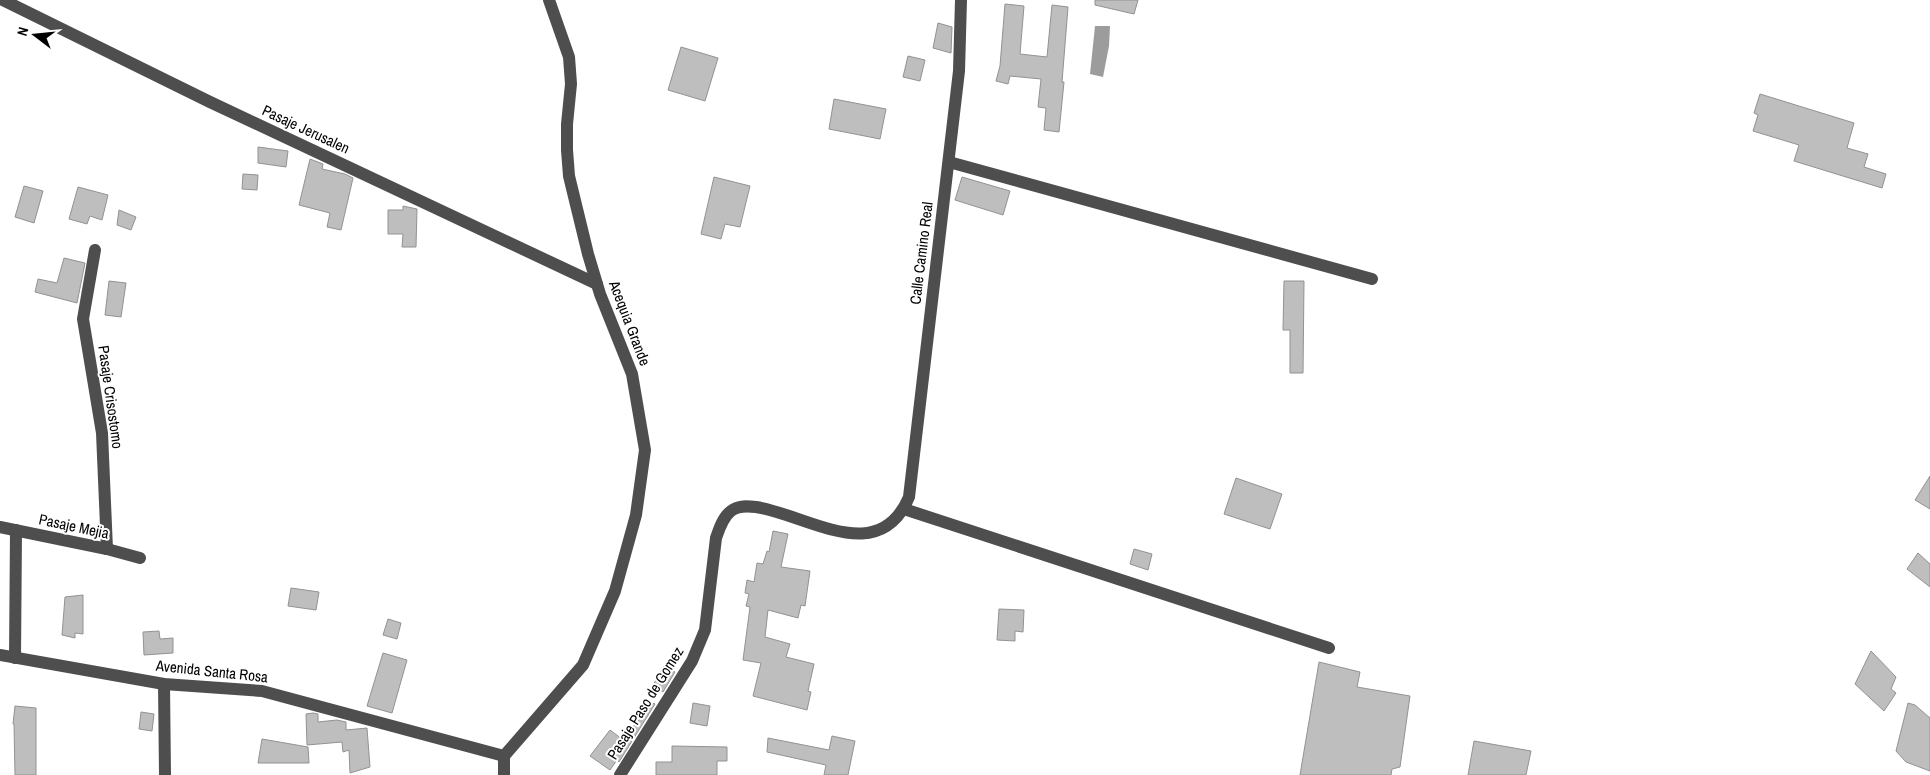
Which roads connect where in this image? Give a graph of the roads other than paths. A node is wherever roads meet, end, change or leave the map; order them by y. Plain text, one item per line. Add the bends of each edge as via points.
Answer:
1 (3, 0) edge
2 (550, 0) edge
3 (961, 0) edge
4 (949, 162) junction
5 (95, 250) dead end
6 (1372, 280) dead end
7 (597, 284) junction
8 (904, 509) junction
9 (0, 527) edge
10 (16, 530) junction
11 (107, 550) junction
12 (140, 558) dead end
13 (1329, 648) dead end
14 (0, 656) edge
15 (14, 658) junction
16 (164, 684) junction
17 (504, 756) junction
18 (164, 775) edge
19 (504, 775) edge
20 (620, 775) edge

1 - 7 street, Pasaje Jerusalen via 210,102
2 - 7 street, Acequia Grande via 569,57 571,84 566,150
3 - 4 street, Calle Camino Real via 959,71
4 - 6 street
4 - 8 street, Calle Camino Real via 909,497
5 - 11 street, Pasaje Crisostomo via 83,319 102,433
7 - 17 street, Acequia Grande via 634,383 645,450 636,515 615,591 583,665
8 - 13 street
8 - 20 street, Pasaje Paso de Gomez via 896,520 881,530 861,534 840,533 774,510 744,506 731,510 716,538 705,630 692,661
9 - 10 street, Pasaje Mejia
10 - 11 street, Pasaje Mejia
10 - 15 street
11 - 12 street, Pasaje Mejia
14 - 15 street, Avenida Santa Rosa
15 - 16 street, Avenida Santa Rosa
16 - 17 street, Avenida Santa Rosa via 262,691
16 - 18 street
17 - 19 street

